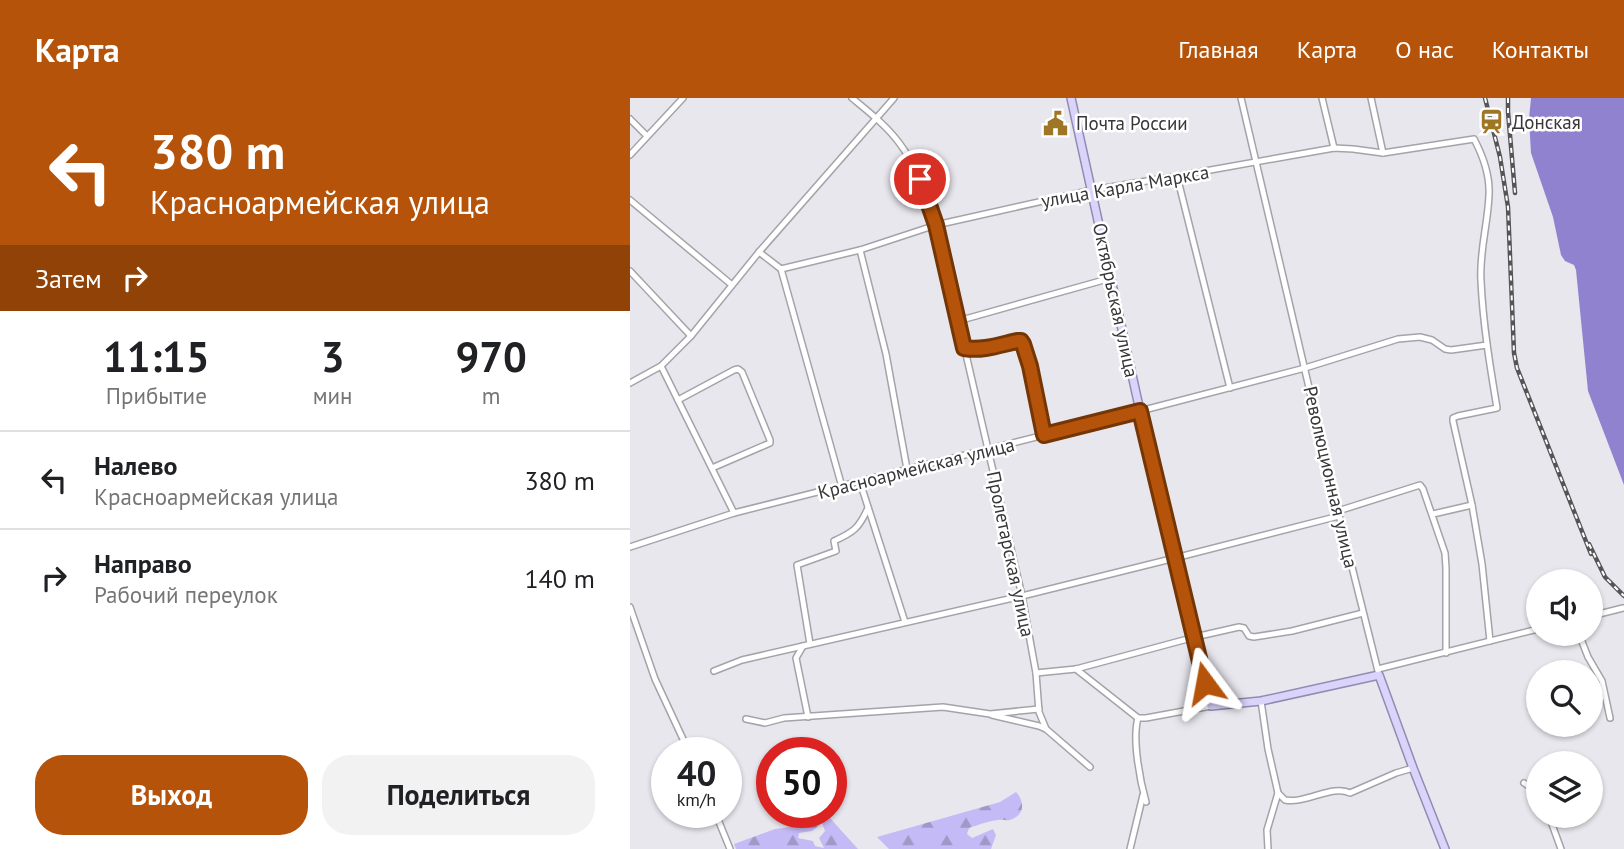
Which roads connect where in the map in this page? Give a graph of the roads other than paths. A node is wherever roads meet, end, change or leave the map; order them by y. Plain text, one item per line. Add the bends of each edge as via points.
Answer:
1 (683, 98) edge
2 (852, 98) edge
3 (894, 98) edge
4 (1071, 98) edge
5 (1241, 98) edge
6 (1322, 98) edge
7 (1371, 98) edge
8 (876, 118) junction
9 (630, 119) edge
10 (647, 136) junction
11 (1334, 148) junction
12 (1383, 153) junction
13 (630, 155) edge
14 (1257, 162) junction
15 (1177, 176) junction
16 (1092, 190) junction
17 (630, 200) edge
18 (936, 225) junction
19 (860, 250) junction
20 (759, 252) junction
21 (781, 269) junction
22 (630, 271) edge
23 (1111, 278) junction
24 (732, 285) junction
25 (958, 320) junction
26 (691, 336) junction
27 (1487, 345) junction
28 (964, 348) junction
29 (661, 366) junction
30 (1305, 368) junction
31 (630, 383) edge
32 (1230, 388) junction
33 (678, 400) junction
34 (1140, 411) junction
35 (1044, 435) junction
36 (989, 449) junction
37 (712, 468) junction
38 (908, 469) junction
39 (859, 482) junction
40 (842, 487) junction
41 (1472, 505) junction
42 (868, 508) junction
43 (734, 513) junction
44 (1339, 513) junction
45 (1433, 514) junction
46 (630, 547) edge
47 (1175, 558) junction
48 (1022, 596) junction
49 (630, 607) edge
50 (1623, 608) edge
51 (1363, 613) junction
52 (1603, 613) edge
53 (905, 622) junction
54 (1526, 632) edge
55 (1195, 637) junction
56 (1490, 641) junction
57 (810, 644) junction
58 (803, 645) junction
59 (1583, 646) edge
60 (1446, 653) junction
61 (1076, 669) junction
62 (714, 671) dead end
63 (1378, 672) junction
64 (1036, 673) junction
65 (1261, 701) junction
66 (1211, 705) junction
67 (1039, 709) junction
68 (985, 714) junction
69 (808, 717) junction
70 (1138, 718) junction
71 (1610, 718) dead end
72 (746, 719) dead end
73 (1046, 729) junction
74 (682, 737) edge
75 (1090, 767) dead end
76 (1413, 768) junction
77 (1143, 792) junction
78 (1278, 793) junction
79 (1146, 802) dead end
80 (721, 828) edge
81 (1553, 828) edge
82 (730, 849) edge
83 (1130, 849) edge
84 (1268, 849) edge
85 (1445, 849) edge
86 (1561, 849) edge

1 - 10 street
2 - 8 street, Пролетарская улица
3 - 8 street
4 - 16 main road, Октябрьская улица
5 - 14 street, Революционная улица
6 - 11 street
7 - 12 street
8 - 18 street, Пролетарская улица via 901,145 920,179
8 - 20 street
9 - 10 street
10 - 13 street
11 - 12 street, улица Карла Маркса
11 - 14 street, улица Карла Маркса
12 - 27 street, улица Карла Маркса via 1474,139 1489,192 1480,263
14 - 15 street, улица Карла Маркса
14 - 30 street, Революционная улица
15 - 16 street, улица Карла Маркса
15 - 32 street
16 - 18 street, улица Карла Маркса
16 - 23 main road, Октябрьская улица
17 - 24 street
18 - 19 street, улица Карла Маркса
18 - 25 street, Пролетарская улица
19 - 21 street, улица Карла Маркса
19 - 38 street
20 - 21 street
20 - 24 street
21 - 40 street
22 - 26 street
23 - 25 street
23 - 34 main road, Октябрьская улица
24 - 26 street
25 - 28 street, Пролетарская улица
26 - 29 street
27 - 30 street, Красноармейская улица via 1451,350 1420,337
27 - 41 street via 1497,408 1453,418
28 - 35 street via 986,349 1021,341
28 - 36 street, Пролетарская улица
29 - 31 street
29 - 33 street
30 - 32 street, Красноармейская улица
30 - 44 street, Революционная улица
32 - 34 street, Красноармейская улица
33 - 37 street
33 - 37 street via 734,370 741,372 770,440
34 - 35 street, Красноармейская улица
34 - 47 main road, Октябрьская улица
35 - 36 street, Красноармейская улица
36 - 38 street, Красноармейская улица
36 - 48 street, Пролетарская улица
37 - 43 street
38 - 39 street, Красноармейская улица
39 - 40 street, Красноармейская улица
39 - 42 street
40 - 43 street, Красноармейская улица
41 - 45 street
41 - 56 street
42 - 53 street
42 - 57 street via 854,531 834,541 836,551 797,565
43 - 46 street, Красноармейская улица
44 - 45 street via 1420,485
44 - 47 street
44 - 51 street, Революционная улица
45 - 60 street via 1445,553
47 - 48 street
47 - 55 main road, Октябрьская улица
48 - 53 street
48 - 64 street, Пролетарская улица
49 - 74 street via 655,679
50 - 52 street
51 - 55 street via 1254,637 1242,627
51 - 63 street, Революционная улица
53 - 57 street
54 - 56 street
55 - 61 street
55 - 66 main road, Октябрьская улица
56 - 60 street
57 - 58 street
58 - 62 street
58 - 69 street via 796,658
59 - 71 street via 1602,681
60 - 63 street
61 - 64 street
61 - 70 street
63 - 65 main road
63 - 76 main road, Революционная улица
64 - 67 street, Пролетарская улица
65 - 66 main road
65 - 78 street
66 - 70 street
67 - 68 street
67 - 73 street, Пролетарская улица
68 - 69 street via 943,707
68 - 73 street
69 - 72 street via 765,723
70 - 77 street via 1135,734
73 - 75 street
76 - 78 street via 1350,793 1341,789 1293,801
76 - 85 main road, Революционная улица
77 - 79 street
77 - 83 street
78 - 84 street via 1267,830
80 - 82 street
81 - 86 street

